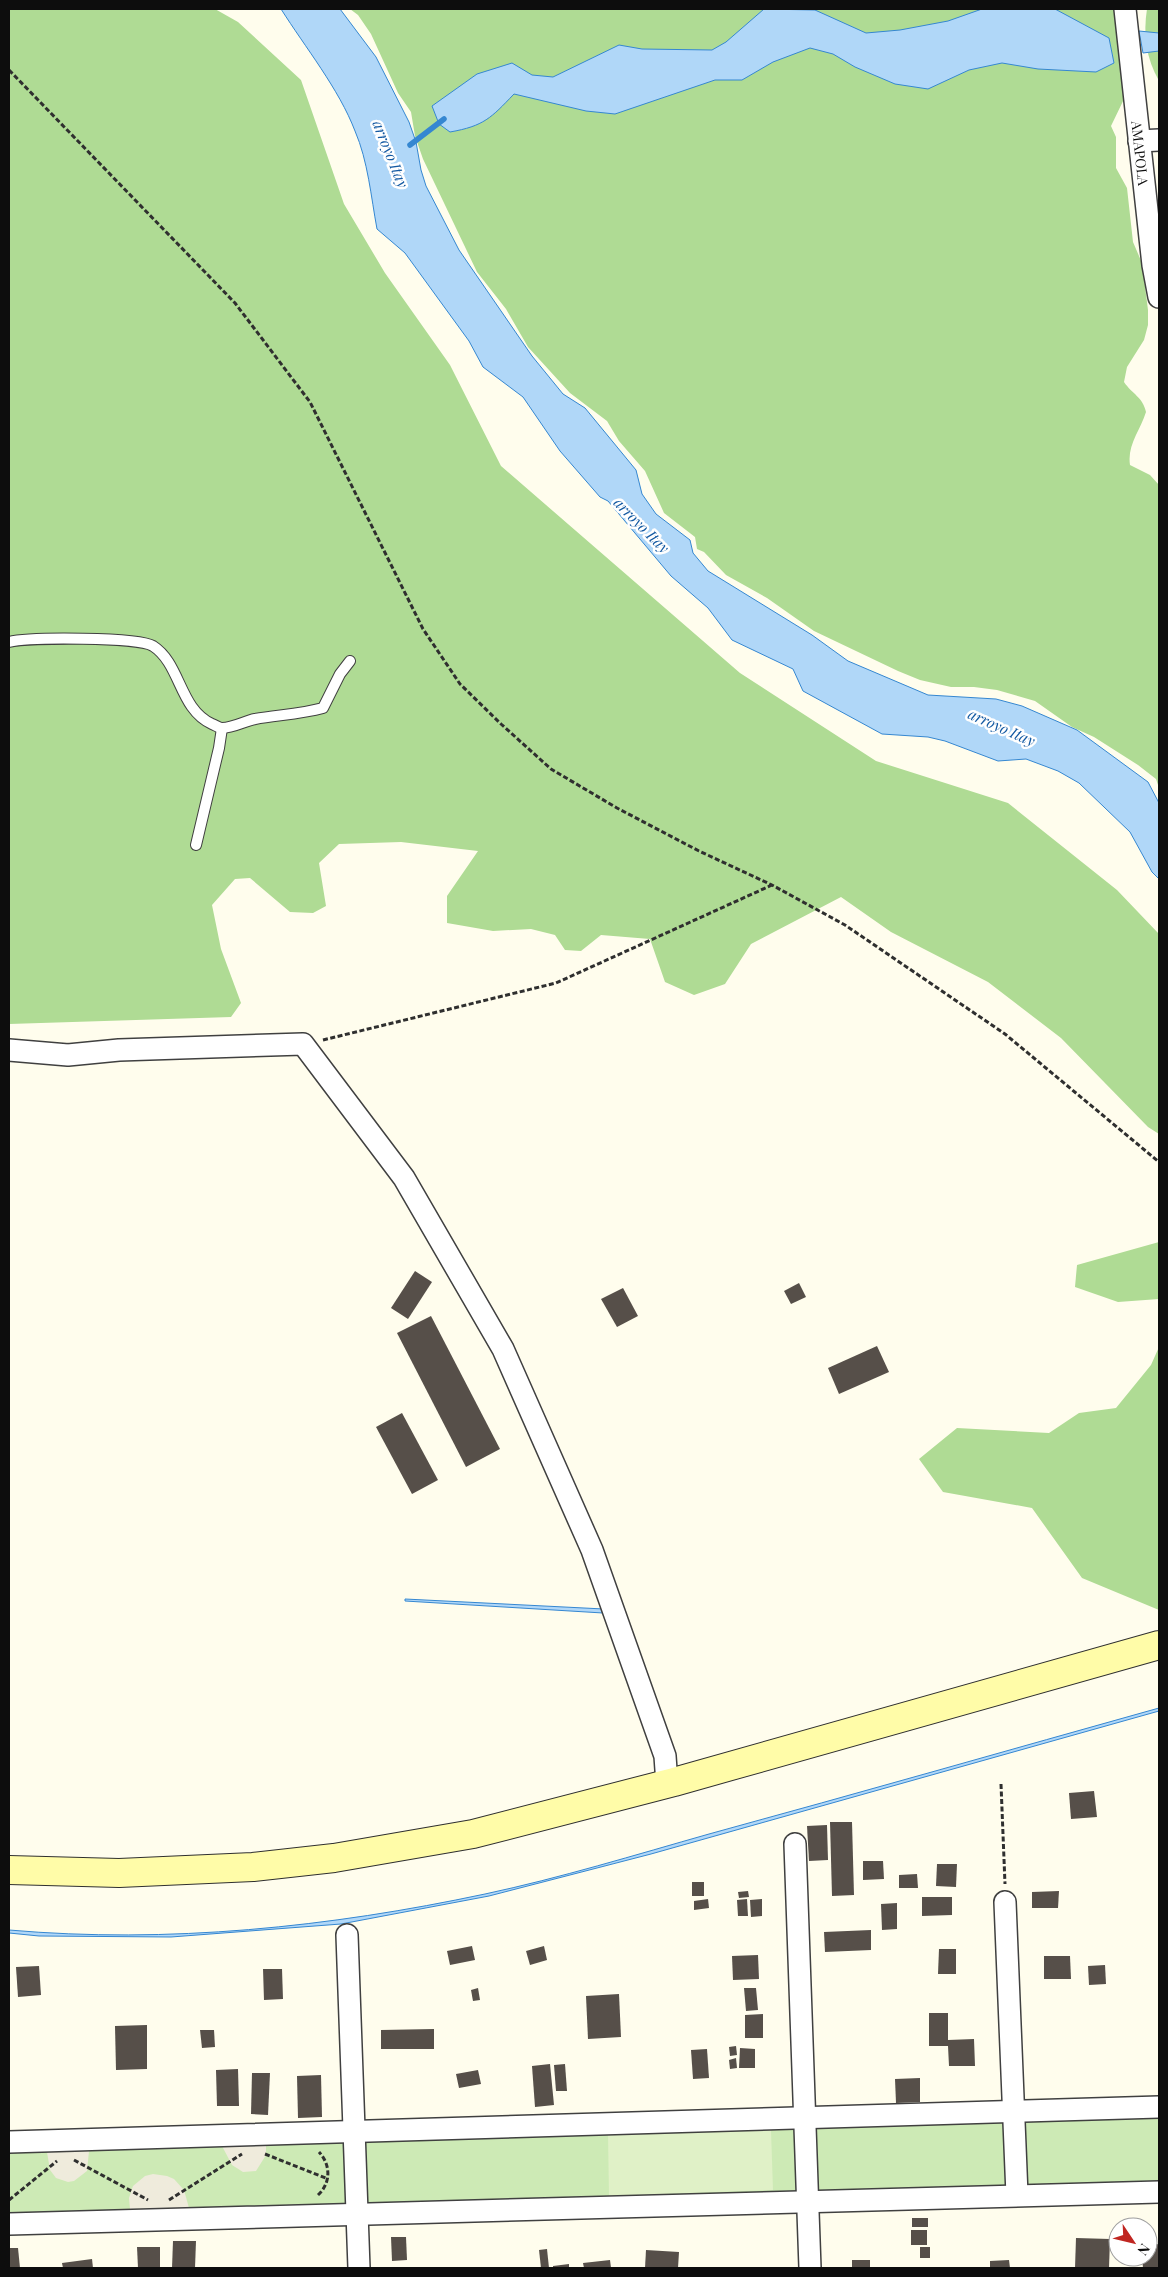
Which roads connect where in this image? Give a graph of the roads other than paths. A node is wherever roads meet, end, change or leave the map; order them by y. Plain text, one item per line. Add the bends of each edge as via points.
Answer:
1 (1125, 9) edge
2 (1149, 140) edge
3 (1159, 298) edge
4 (9, 642) edge
5 (350, 661) dead end
6 (222, 728) junction
7 (196, 845) dead end
8 (9, 1050) edge
9 (1159, 1645) edge
10 (667, 1784) junction
11 (795, 1844) dead end
12 (9, 1870) edge
13 (1005, 1902) road end
14 (347, 1935) dead end
15 (1159, 2108) edge
16 (1014, 2112) junction
17 (805, 2117) junction
18 (354, 2131) junction
19 (9, 2142) edge
20 (1159, 2192) edge
21 (1017, 2195) junction
22 (808, 2201) junction
23 (357, 2214) junction
24 (9, 2224) edge
25 (359, 2268) edge
26 (810, 2268) edge

1 - 2 street, AMAPOLA
2 - 3 street, AMAPOLA
4 - 6 lane via 25,638 151,645 159,651 201,719
5 - 6 lane via 323,708
6 - 7 lane
8 - 10 street via 68,1055 119,1050 303,1044 404,1178 503,1349 592,1550 665,1756
9 - 10 street
10 - 12 street via 473,1834 334,1858 180,1872
11 - 17 street
13 - 16 street
14 - 18 street
15 - 16 street
16 - 17 street
16 - 21 street
17 - 18 street
17 - 22 street
18 - 19 street
18 - 23 street
20 - 21 street
21 - 22 street
22 - 23 street
22 - 26 street
23 - 24 street
23 - 25 street

